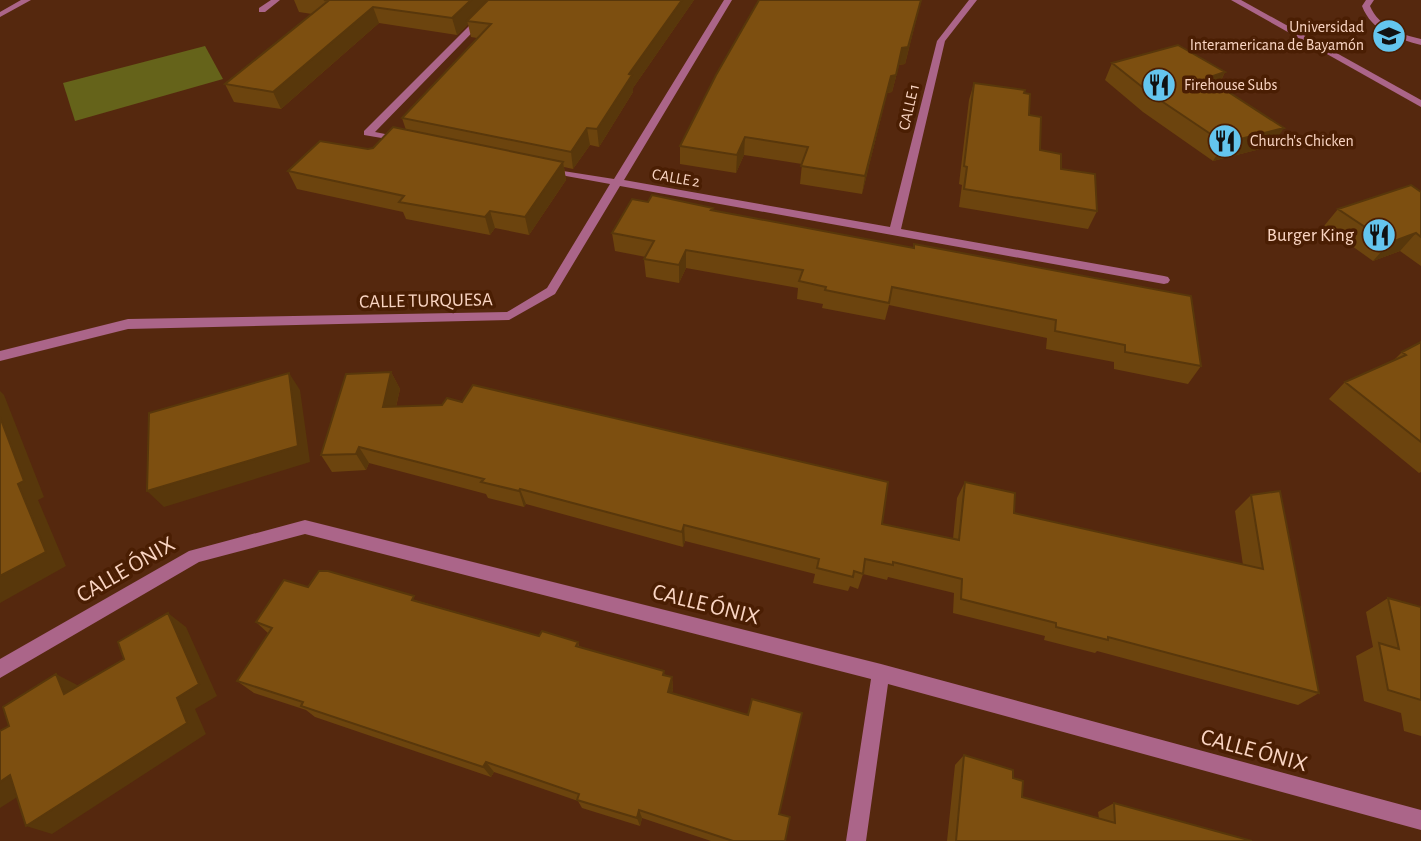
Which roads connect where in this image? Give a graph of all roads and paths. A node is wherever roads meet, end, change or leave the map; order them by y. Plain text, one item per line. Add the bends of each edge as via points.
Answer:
1 (27, 0) edge
2 (276, 0) edge
3 (500, 0) edge
4 (728, 0) edge
5 (974, 0) edge
6 (1236, 0) edge
7 (1370, 0) edge
8 (262, 10) dead end
9 (0, 15) edge
10 (1421, 43) edge
11 (1421, 104) edge
12 (407, 141) edge
13 (538, 168) edge
14 (617, 184) junction
15 (895, 231) junction
16 (1164, 280) dead end
17 (0, 356) edge
18 (0, 669) edge
19 (881, 673) junction
20 (1421, 820) edge
21 (856, 841) edge

1 - 9 street
2 - 8 street
3 - 12 street via 368,133
4 - 14 street, CALLE TURQUESA
5 - 15 street, CALLE 1 via 941,41
6 - 11 street
7 - 10 street via 1366,6 1373,20
13 - 14 street, CALLE 2
14 - 15 street, CALLE 2
14 - 17 street, CALLE TURQUESA via 551,291 509,316 128,324
15 - 16 street, CALLE 2
18 - 19 street, CALLE ÓNIX via 195,556 305,527
19 - 20 street, CALLE ÓNIX
19 - 21 street

